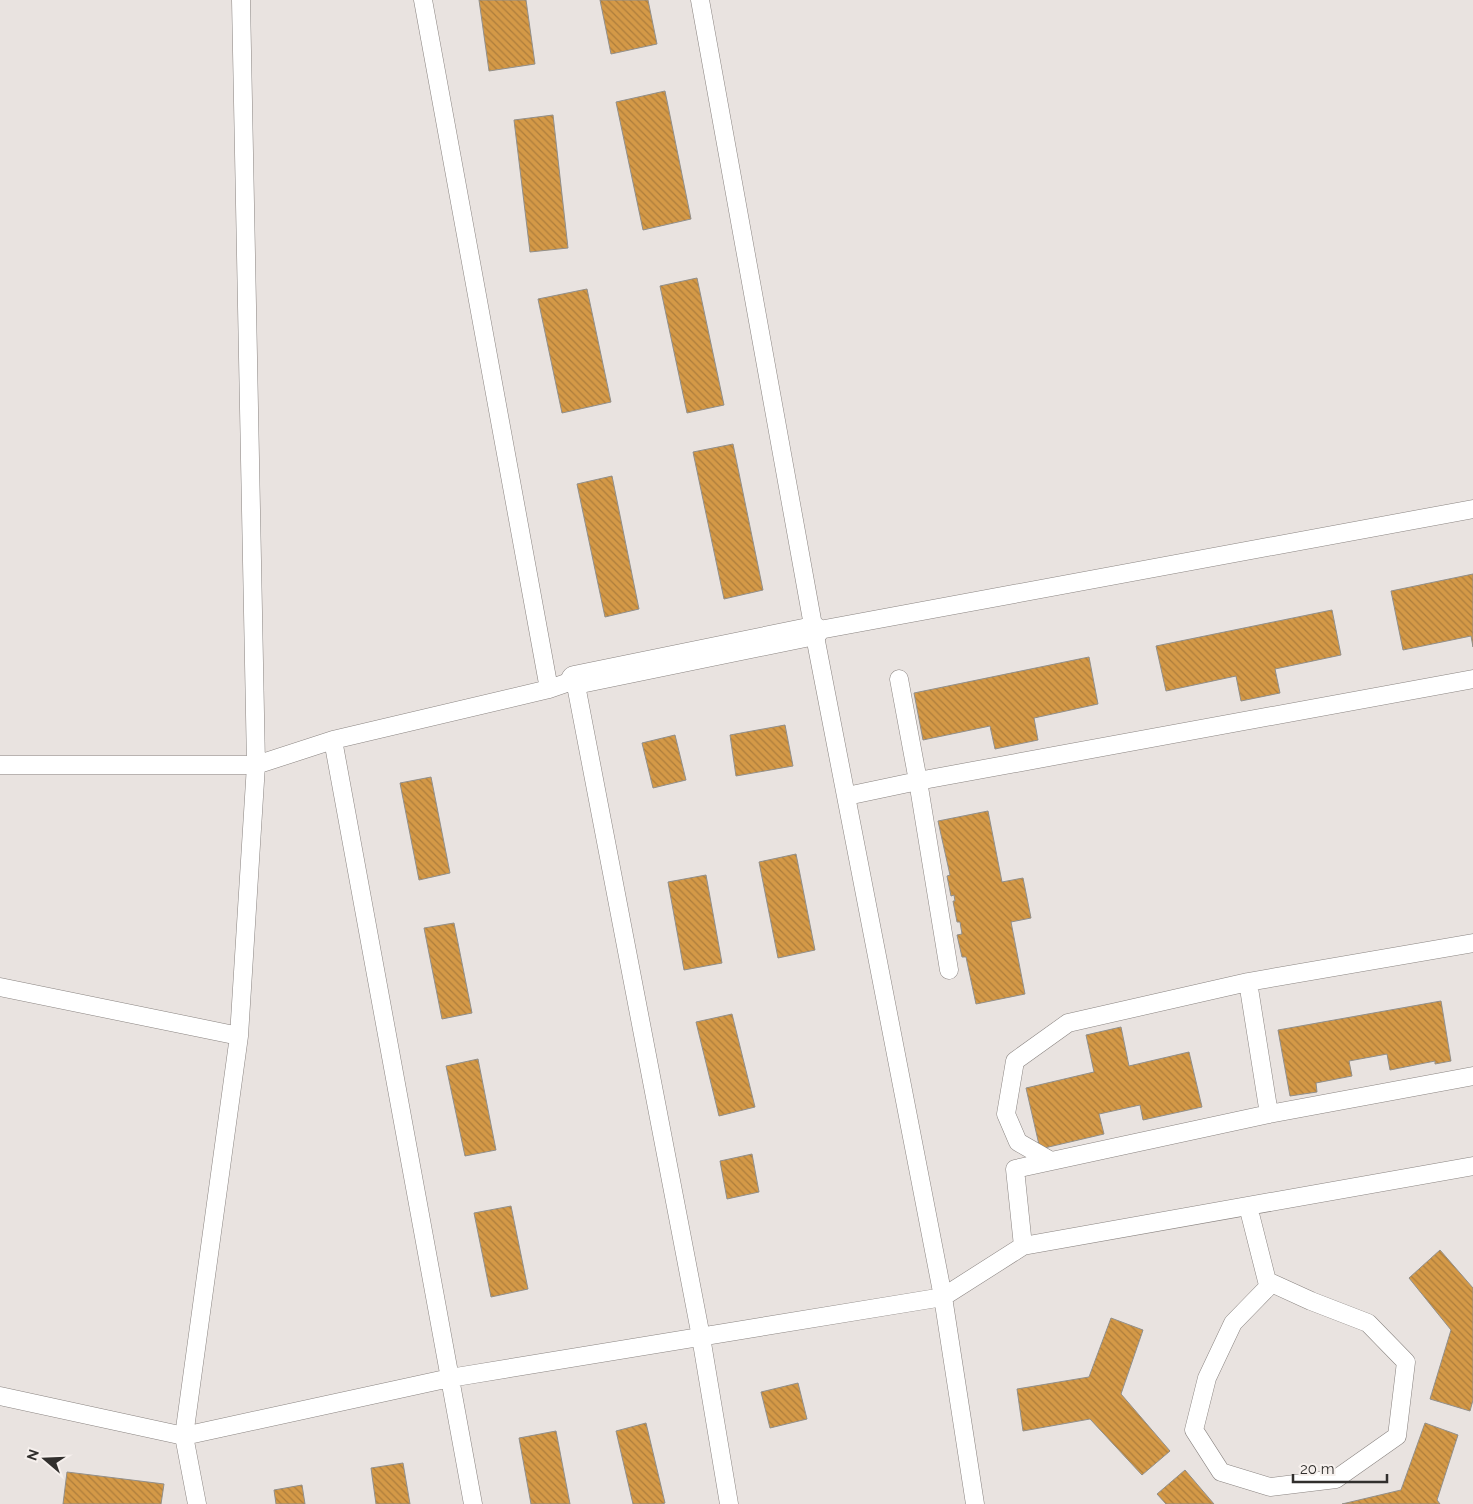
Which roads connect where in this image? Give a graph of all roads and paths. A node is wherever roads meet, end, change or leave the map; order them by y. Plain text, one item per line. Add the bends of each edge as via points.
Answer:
1 (241, 0) edge
2 (423, 0) edge
3 (700, 0) edge
4 (1473, 509) edge
5 (814, 632) junction
6 (900, 679) dead end
7 (1473, 679) edge
8 (575, 680) junction
9 (549, 689) junction
10 (333, 740) junction
11 (256, 765) junction
12 (0, 766) edge
13 (918, 781) junction
14 (847, 796) junction
15 (1473, 943) edge
16 (949, 970) dead end
17 (1248, 982) junction
18 (0, 987) edge
19 (239, 1036) junction
20 (1473, 1076) edge
21 (1269, 1114) junction
22 (1051, 1161) junction
23 (1473, 1166) edge
24 (1248, 1206) junction
25 (1024, 1246) junction
26 (1267, 1281) junction
27 (943, 1297) junction
28 (701, 1337) junction
29 (450, 1378) junction
30 (0, 1396) edge
31 (184, 1436) junction
32 (197, 1504) edge
33 (473, 1504) edge
34 (729, 1504) edge
35 (975, 1504) edge

1 - 11 lane
2 - 9 lane
3 - 5 lane
4 - 5 lane
5 - 8 street
5 - 14 lane
6 - 13 lane
7 - 13 lane
8 - 9 lane
8 - 28 lane
9 - 10 lane
10 - 11 lane
10 - 29 lane
11 - 12 lane
11 - 19 lane
13 - 14 lane
13 - 16 lane
14 - 27 lane
15 - 17 lane
17 - 21 lane
17 - 22 lane via 1068,1023 1015,1061 1006,1114 1018,1142
18 - 19 lane
19 - 31 lane
20 - 21 lane
21 - 22 lane
22 - 25 lane via 1015,1169
23 - 24 lane
24 - 25 lane
24 - 26 lane
25 - 27 lane
26 - 26 lane via 1269,1286 1233,1323 1207,1378 1194,1430 1221,1472 1270,1487 1336,1479 1397,1436 1406,1362 1368,1323
27 - 28 lane
27 - 35 lane
28 - 29 lane
28 - 34 lane
29 - 31 lane
29 - 33 lane
30 - 31 lane
31 - 32 lane

